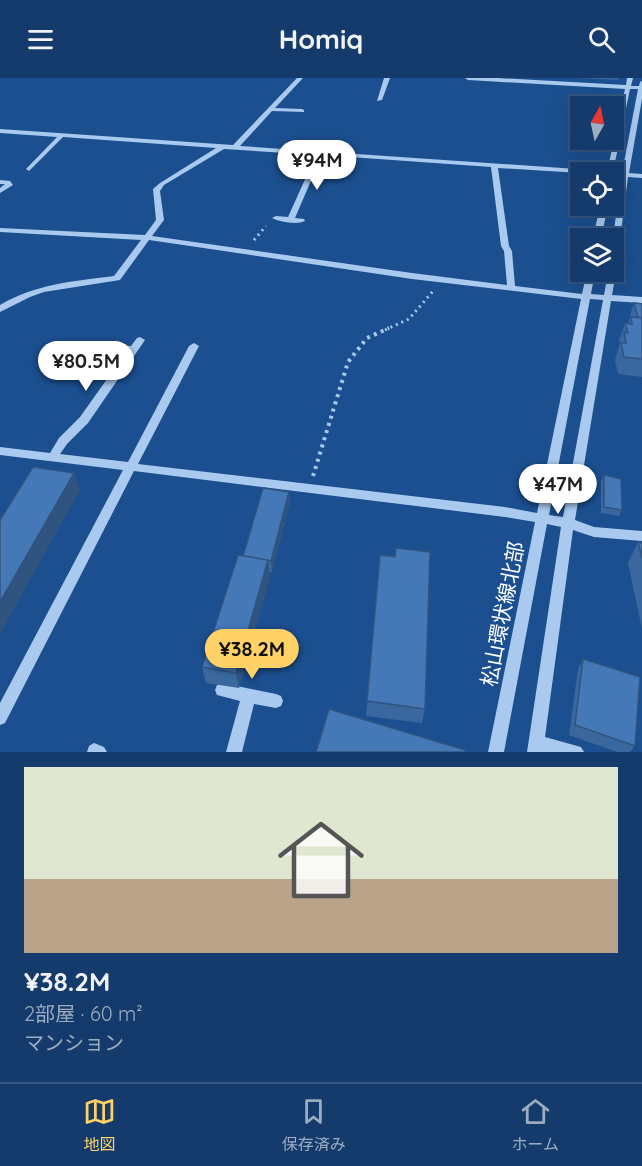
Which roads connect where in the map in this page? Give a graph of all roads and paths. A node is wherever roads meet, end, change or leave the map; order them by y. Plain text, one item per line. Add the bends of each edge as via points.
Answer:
1 (300, 78) edge
2 (387, 78) edge
3 (468, 78) edge
4 (630, 78) edge
5 (557, 80) edge
6 (641, 86) edge
7 (626, 87) junction
8 (379, 100) dead end
9 (269, 109) junction
10 (302, 111) dead end
11 (0, 131) edge
12 (61, 136) junction
13 (224, 146) junction
14 (235, 147) junction
15 (320, 153) junction
16 (614, 162) edge
17 (494, 165) junction
18 (29, 169) dead end
19 (570, 170) edge
20 (625, 175) junction
21 (642, 176) edge
22 (0, 182) edge
23 (0, 191) edge
24 (276, 218) dead end
25 (290, 220) junction
26 (301, 221) dead end
27 (618, 228) edge
28 (0, 230) edge
29 (147, 238) junction
30 (442, 280) junction
31 (589, 282) edge
32 (611, 282) edge
33 (511, 287) junction
34 (587, 296) junction
35 (609, 297) junction
36 (642, 300) edge
37 (0, 309) edge
38 (114, 346) dead end
39 (194, 346) dead end
40 (0, 452) edge
41 (54, 457) junction
42 (133, 467) junction
43 (309, 488) junction
44 (542, 518) junction
45 (568, 523) junction
46 (642, 536) edge
47 (222, 690) dead end
48 (249, 696) junction
49 (276, 701) dead end
50 (0, 718) edge
51 (536, 747) edge
52 (234, 752) edge
53 (496, 752) edge
54 (576, 752) edge

1 - 9 street
2 - 8 street
3 - 5 street
4 - 7 street
5 - 7 street
6 - 7 street
6 - 20 street
7 - 16 street
9 - 10 street
9 - 14 street
11 - 12 street
12 - 13 street
12 - 18 street
13 - 14 street
13 - 29 street via 156,191 160,220
14 - 15 street
15 - 17 street
15 - 25 street
17 - 19 street
17 - 33 street
20 - 21 street
20 - 27 street
22 - 23 street via 9,185
24 - 25 street
25 - 26 street
28 - 29 street
29 - 30 street
29 - 37 street via 117,278 41,289
30 - 33 street
30 - 43 path via 416,314 369,335 354,352
31 - 34 street, 松山環状線北部
32 - 35 street
33 - 34 street
34 - 35 street
34 - 44 street, 松山環状線北部
35 - 36 street
35 - 45 street
38 - 41 street via 137,345
39 - 42 street
40 - 41 street
41 - 42 street
42 - 43 street
42 - 50 street
43 - 44 street
44 - 45 street
44 - 53 street, 松山環状線北部
45 - 46 street via 594,531
45 - 51 street
47 - 48 street
48 - 49 street
48 - 52 street
51 - 54 street

